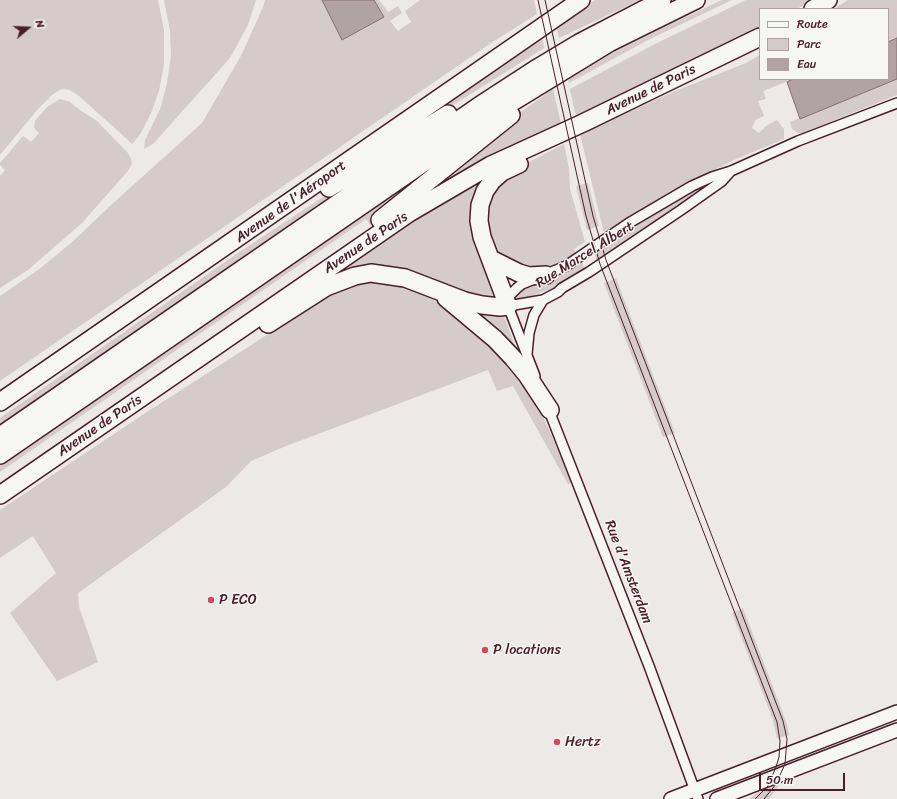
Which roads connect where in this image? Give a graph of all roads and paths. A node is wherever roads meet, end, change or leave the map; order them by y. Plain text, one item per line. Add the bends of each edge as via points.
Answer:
1 (581, 0) edge
2 (662, 0) edge
3 (696, 0) edge
4 (828, 0) edge
5 (815, 8) edge
6 (759, 37) edge
7 (573, 65) junction
8 (539, 67) junction
9 (897, 103) edge
10 (583, 123) junction
11 (731, 171) junction
12 (491, 259) junction
13 (186, 274) junction
14 (546, 275) junction
15 (435, 289) junction
16 (543, 300) junction
17 (508, 306) junction
18 (234, 334) junction
19 (527, 357) junction
20 (0, 402) edge
21 (550, 410) junction
22 (0, 436) edge
23 (0, 455) edge
24 (0, 495) edge
25 (897, 712) edge
26 (897, 730) edge
27 (799, 749) junction
28 (805, 765) junction
29 (696, 794) edge
30 (671, 799) edge
31 (717, 799) edge

1 - 13 highway, Avenue de l'Aéroport
2 - 8 highway
3 - 7 highway via 609,43
4 - 5 highway
6 - 10 highway, Avenue de Paris
7 - 18 highway via 544,92 507,117 392,211 249,312 240,321
7 - 23 highway via 499,110
8 - 13 highway via 526,68 509,76 326,190 208,269
8 - 22 highway
9 - 11 street, Rue Marcel Albert via 798,141
10 - 12 highway via 556,145 502,172 485,191 480,205 479,221
10 - 18 highway, Avenue de Paris via 491,165 409,213
11 - 14 street, Rue Marcel Albert via 712,177 669,198 566,266
11 - 16 street, Rue Marcel Albert via 722,181 674,214
12 - 14 highway via 529,276
12 - 17 highway
13 - 20 highway, Avenue de l'Aéroport
14 - 17 street, Rue Marcel Albert via 522,284 512,292
15 - 17 highway via 482,305
15 - 18 highway via 391,275 371,273 355,276 326,287 254,332
15 - 21 highway via 495,339 527,376
16 - 17 street, Rue Marcel Albert
16 - 19 street, Rue d'Amsterdam via 534,315
17 - 19 street, Rue d'Amsterdam
18 - 24 highway, Avenue de Paris
19 - 21 street, Rue d'Amsterdam
21 - 29 street, Rue d'Amsterdam
25 - 27 street
26 - 28 street
27 - 28 street
27 - 29 street
28 - 31 street
29 - 30 street

